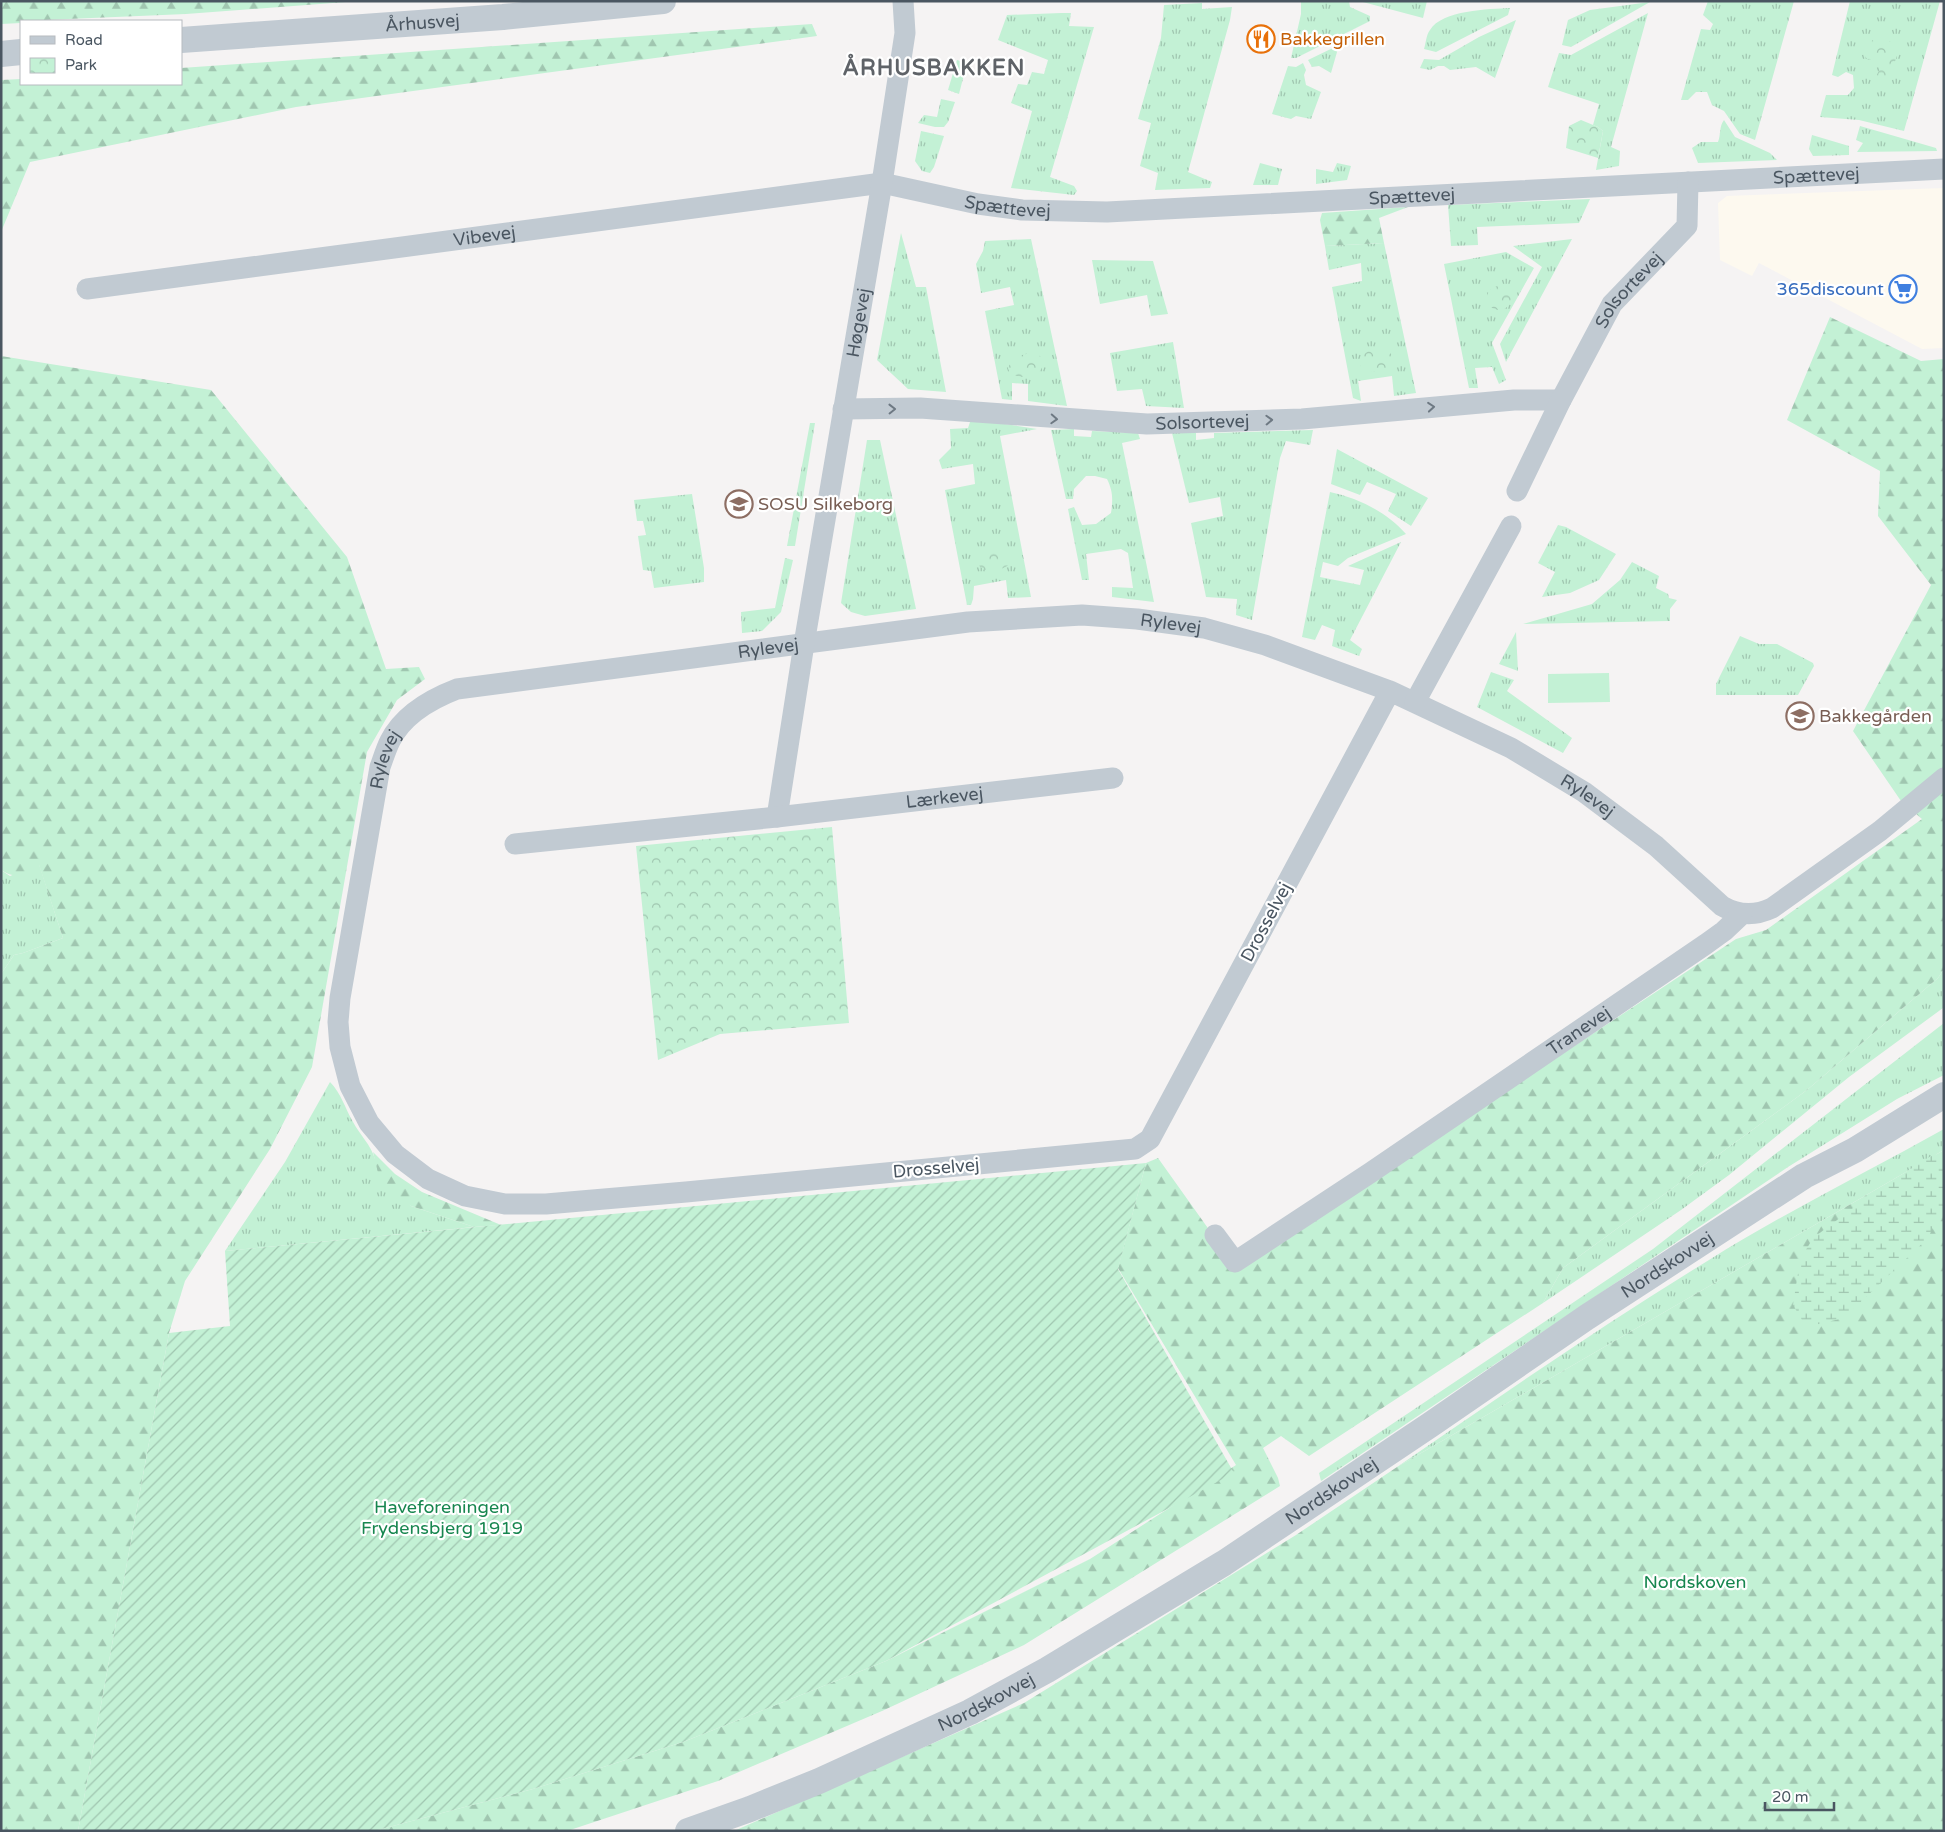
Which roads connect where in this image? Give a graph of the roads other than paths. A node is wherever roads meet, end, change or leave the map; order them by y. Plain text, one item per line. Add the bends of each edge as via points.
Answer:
1 (663, 1) edge
2 (903, 1) edge
3 (182, 40) edge
4 (20, 52) edge
5 (1, 54) edge
6 (1944, 169) edge
7 (1688, 182) junction
8 (882, 183) junction
9 (87, 289) dead end
10 (1561, 400) junction
11 (843, 410) junction
12 (1517, 491) dead end
13 (1511, 526) dead end
14 (804, 644) junction
15 (1390, 691) junction
16 (1415, 702) junction
17 (1113, 778) dead end
18 (1944, 778) edge
19 (777, 817) junction
20 (514, 844) dead end
21 (1742, 914) junction
22 (340, 998) joint
23 (1944, 1095) edge
24 (1215, 1235) dead end
25 (688, 1831) edge

1 - 3 street, Århusvej
2 - 8 street, Høgevej via 905,33
4 - 5 street
6 - 7 street, Spættevej
7 - 8 street, Spættevej via 1107,212 1022,210
7 - 10 street, Solsortevej via 1687,226 1612,304
8 - 9 street, Vibevej
8 - 11 street, Høgevej
11 -> 10 street, Solsortevej via 920,408 1147,424 1302,419 1514,400
10 - 12 street, Solsortevej
11 - 14 street, Høgevej
13 - 16 street
14 - 15 street, Rylevej via 977,621 1082,615 1137,619 1204,628 1265,645
14 - 19 street
14 - 22 street, Rylevej via 457,689 418,709 390,741 380,767
15 - 16 street, Rylevej
15 - 22 street, Drosselvej via 1150,1139 1135,1148 686,1192 546,1204 505,1204 465,1196 428,1179 395,1154 369,1123 350,1086 340,1047
16 - 21 street, Rylevej via 1511,748 1584,792 1656,846 1722,906
17 - 19 street, Lærkevej
18 - 21 street via 1880,831 1772,908 1761,913
19 - 20 street, Lærkevej
21 - 24 street, Tranevej via 1706,944 1235,1262
23 - 25 street, Nordskovvej via 1855,1150 1804,1176 1587,1317 1224,1563 1063,1660 970,1712 750,1809

